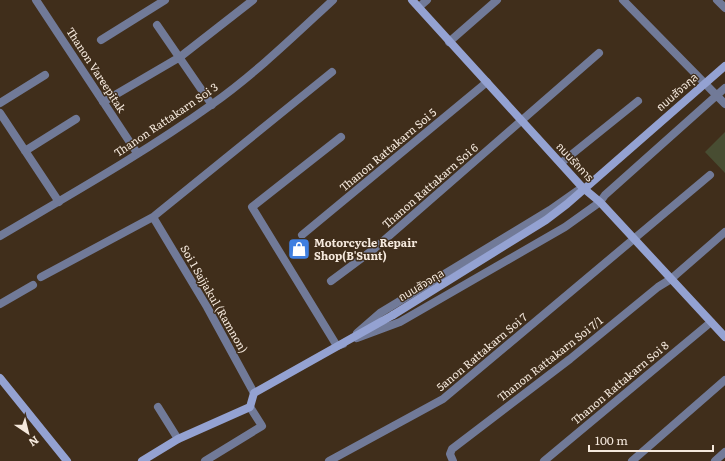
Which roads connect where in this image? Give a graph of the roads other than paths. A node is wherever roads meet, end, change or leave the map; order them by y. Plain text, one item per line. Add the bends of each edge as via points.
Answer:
1 (36, 0) edge
2 (165, 0) edge
3 (253, 0) edge
4 (333, 0) edge
5 (412, 0) edge
6 (427, 0) edge
7 (497, 0) edge
8 (623, 0) edge
9 (717, 0) edge
10 (419, 7) junction
11 (725, 8) edge
12 (157, 25) dead end
13 (101, 40) dead end
14 (450, 42) junction
15 (599, 53) dead end
16 (180, 57) junction
17 (725, 66) edge
18 (332, 72) dead end
19 (45, 75) dead end
20 (487, 82) junction
21 (725, 88) edge
22 (716, 96) junction
23 (638, 101) dead end
24 (103, 102) junction
25 (0, 103) edge
26 (725, 104) edge
27 (212, 105) junction
28 (0, 113) edge
29 (76, 119) dead end
30 (522, 121) junction
31 (341, 137) dead end
32 (25, 151) junction
33 (137, 153) junction
34 (562, 163) junction
35 (710, 175) dead end
36 (582, 188) junction
37 (59, 202) junction
38 (600, 202) junction
39 (153, 217) junction
40 (725, 232) edge
41 (302, 235) dead end
42 (0, 236) edge
43 (634, 238) junction
44 (41, 277) dead end
45 (671, 279) junction
46 (331, 281) dead end
47 (32, 285) dead end
48 (0, 304) edge
49 (712, 322) junction
50 (725, 337) edge
51 (346, 342) junction
52 (337, 346) junction
53 (0, 378) edge
54 (725, 380) edge
55 (254, 393) junction
56 (158, 407) dead end
57 (250, 407) junction
58 (178, 439) junction
59 (725, 452) edge
60 (67, 461) edge
61 (142, 461) edge
62 (205, 461) edge
63 (329, 461) edge
64 (453, 461) edge
65 (544, 461) edge
66 (632, 461) edge
67 (715, 461) edge

1 - 24 street, Thanon Vareepitak
2 - 13 street
3 - 16 street
4 - 27 street, Thanon Rattakarn Soi 3 via 270,58
5 - 10 street, ถนนรัถการ
6 - 10 street
7 - 14 street
8 - 22 street
9 - 11 street
10 - 14 street, ถนนรัถการ
12 - 16 street
14 - 20 street, ถนนรัถการ
15 - 30 street, Thanon Rattakarn Soi 6
16 - 24 street
16 - 27 street
17 - 51 street, ถนนสัจจกุล, bridge via 546,220
18 - 39 street
19 - 25 street
20 - 30 street, ถนนรัถการ
20 - 41 street, Thanon Rattakarn Soi 5
21 - 22 street, ถนนสัจจกุล
22 - 26 street
22 - 38 street, ถนนสัจจกุล
23 - 34 street
24 - 33 street, Thanon Vareepitak
27 - 33 street, Thanon Rattakarn Soi 3
28 - 32 street
29 - 32 street
30 - 34 street, ถนนรัถการ
30 - 46 street, Thanon Rattakarn Soi 6 via 374,249
31 - 52 street via 252,207
32 - 37 street
33 - 37 street, Thanon Rattakarn Soi 3
34 - 36 street, ถนนรัถการ
35 - 43 street, 5anon Rattakarn Soi 7
36 - 38 street, ถนนรัถการ
36 - 51 street, ถนนสัจจกุล via 380,313
37 - 42 street, Thanon Rattakarn Soi 3
38 - 43 street, ถนนรัถการ
38 - 52 street, ถนนสัจจกุล via 565,227 400,322
39 - 44 street
39 - 55 street, Soi 1 Sajjakul (Ramnon) via 207,307
40 - 45 street
43 - 45 street, ถนนรัถการ
43 - 63 street, 5anon Rattakarn Soi 7 via 443,399
45 - 49 street, ถนนรัถการ
45 - 64 street, Thanon Rattakarn Soi 7/1 via 452,449 450,454
47 - 48 street
49 - 50 street, ถนนรัถการ
49 - 65 street, Thanon Rattakarn Soi 8
51 - 52 street
52 - 55 street, ถนนสัจจกุล
53 - 60 street
54 - 66 street
55 - 57 street
56 - 58 street
57 - 58 street
57 - 62 street via 262,426
58 - 61 street
59 - 67 street

